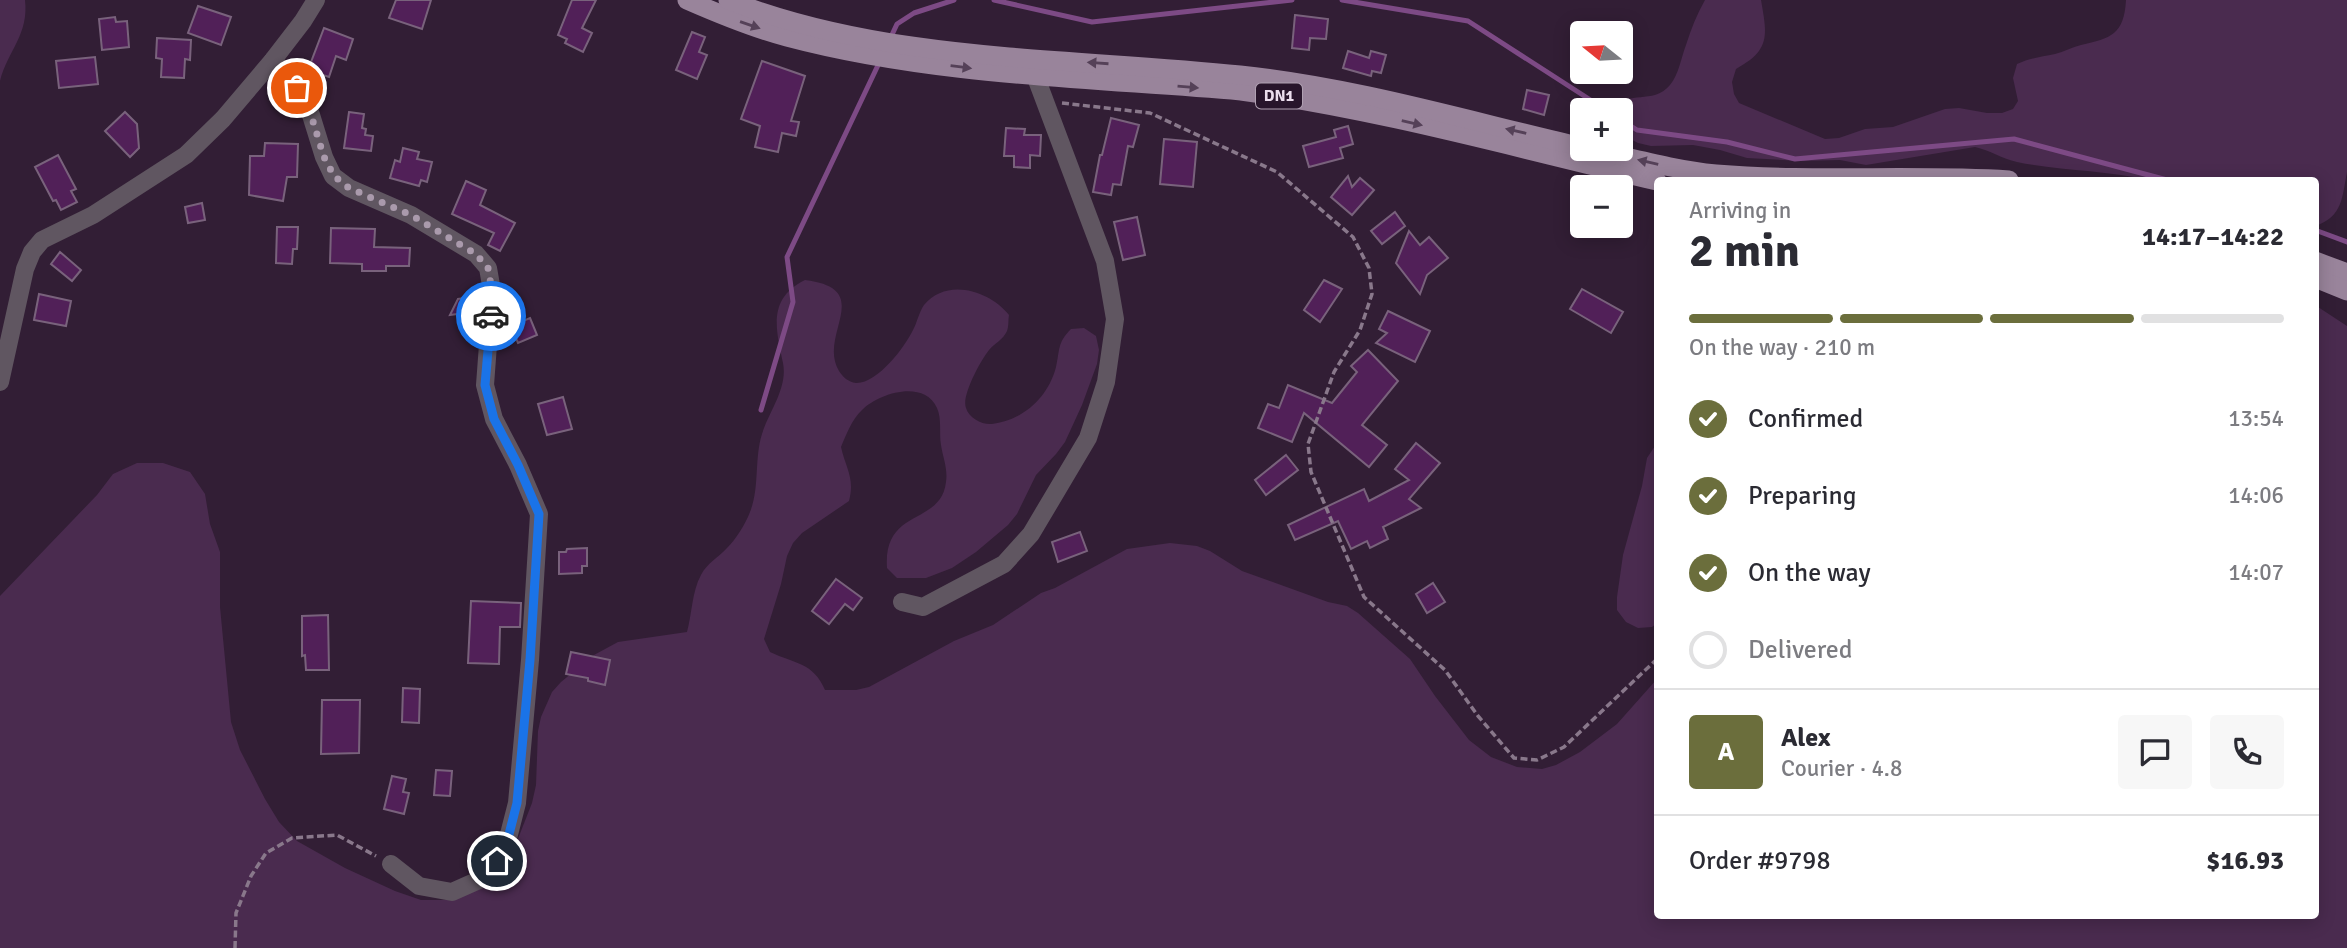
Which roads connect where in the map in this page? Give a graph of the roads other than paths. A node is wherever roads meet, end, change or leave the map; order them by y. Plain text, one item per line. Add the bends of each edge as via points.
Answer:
1 (316, 0) edge
2 (687, 0) edge
3 (728, 0) edge
4 (859, 45) junction
5 (895, 51) junction
6 (273, 60) junction
7 (1035, 75) junction
8 (1570, 144) edge
9 (1633, 159) edge
10 (1780, 177) edge
11 (1654, 180) edge
12 (2319, 262) edge
13 (2347, 273) edge
14 (2319, 280) edge
15 (2347, 291) edge
16 (0, 382) edge
17 (902, 602) dead end
18 (391, 864) road end

1 - 6 street
2 -> 4 main road, DN1 via 785,37
3 - 4 main road, DN1
4 - 5 main road, DN1
5 -> 7 main road, DN1
8 -> 5 main road, DN1 via 1321,87 1242,75 980,53
6 - 16 street via 186,155 93,215 42,240 24,269
6 - 18 street via 297,88 334,176 349,188 433,228 476,254 488,268 492,291 485,385 494,419 539,514 517,803 506,846 488,876 452,892 419,886
7 -> 11 main road, DN1 via 1296,99
7 - 17 street via 1105,261 1115,318 1106,382 1088,438 1031,534 1004,564 923,607
10 -> 9 main road via 1718,174
12 - 13 main road
14 - 15 main road

